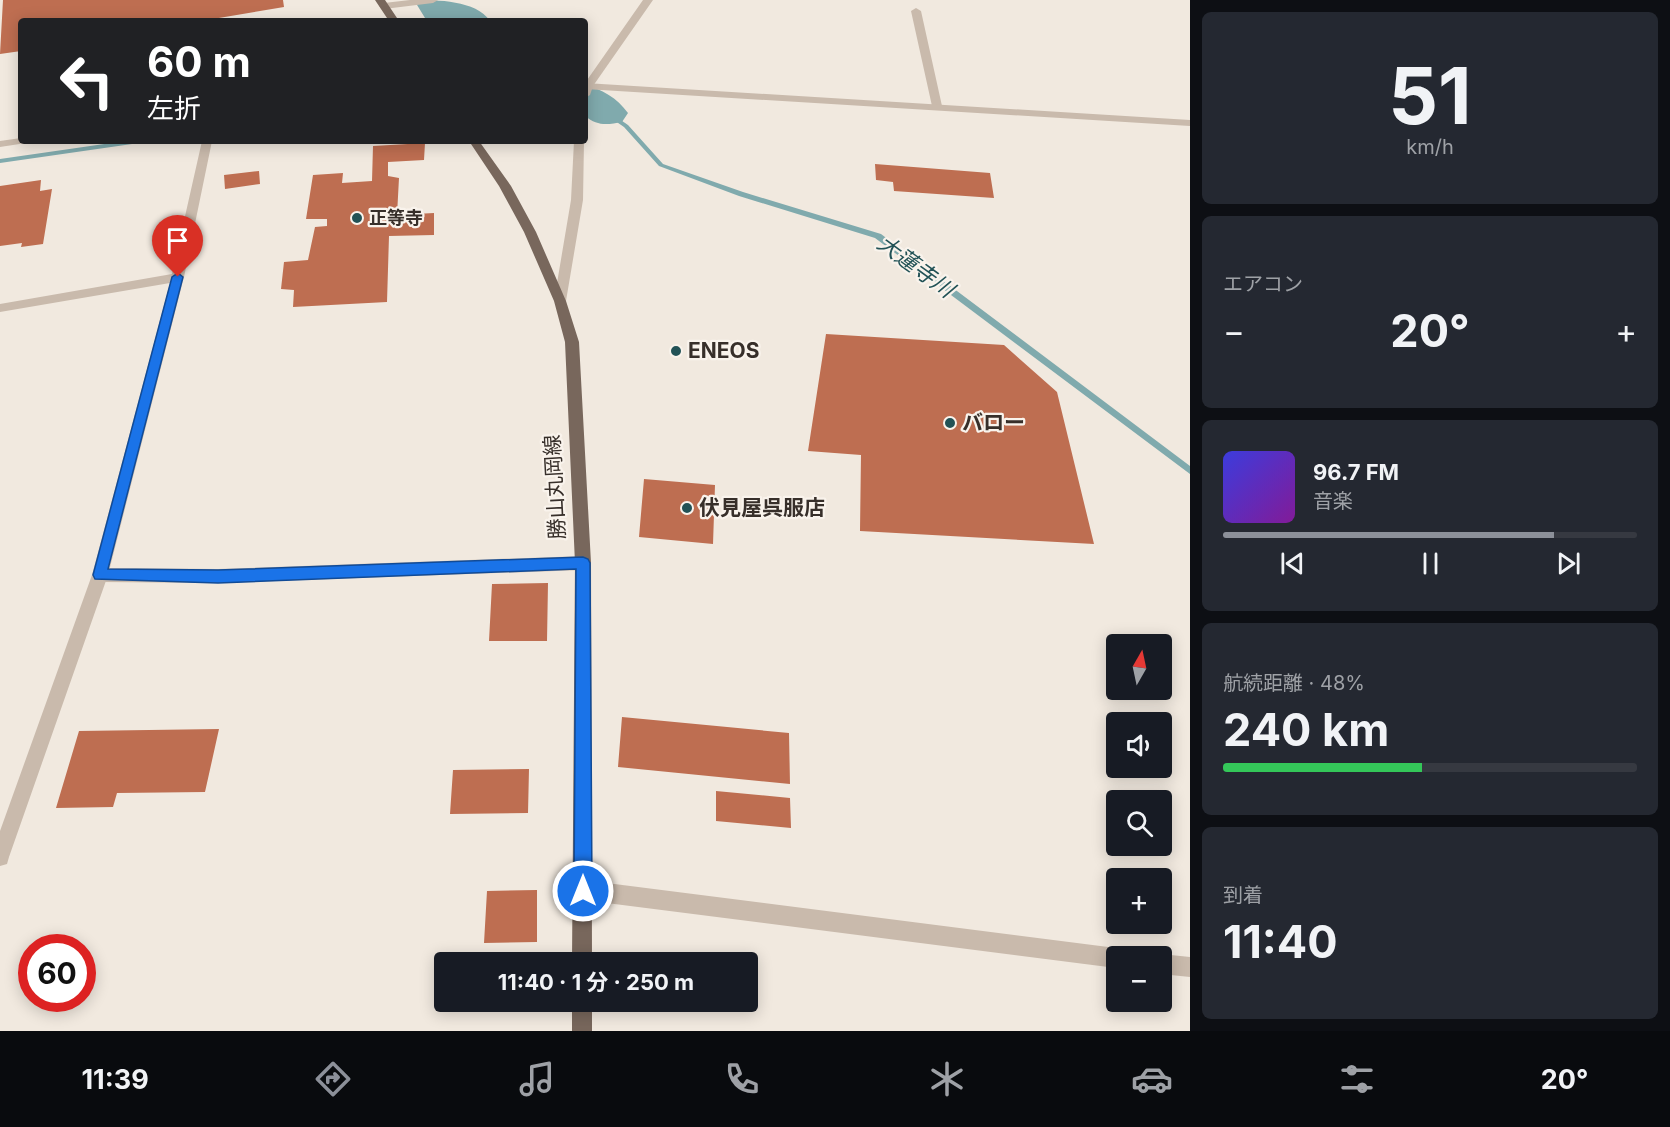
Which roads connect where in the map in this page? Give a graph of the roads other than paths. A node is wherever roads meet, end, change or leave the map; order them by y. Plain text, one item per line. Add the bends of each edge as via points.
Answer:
1 (433, 0) edge
2 (648, 0) edge
3 (382, 3) edge
4 (916, 11) dead end
5 (392, 18) edge
6 (588, 86) edge
7 (588, 89) edge
8 (937, 106) junction
9 (1190, 123) edge
10 (18, 142) edge
11 (0, 144) edge
12 (206, 144) edge
13 (476, 144) edge
14 (579, 144) edge
15 (178, 277) junction
16 (560, 301) junction
17 (0, 308) edge
18 (583, 563) junction
19 (100, 575) junction
20 (4, 830) edge
21 (0, 857) edge
22 (583, 891) junction
23 (582, 952) edge
24 (1106, 957) edge
25 (1172, 966) edge
26 (1190, 968) edge
27 (582, 1012) edge
28 (582, 1031) edge

1 - 3 street
2 - 6 street
3 - 5 main road
4 - 8 street
7 - 8 street
8 - 9 street
10 - 11 street
12 - 15 street
13 - 16 main road, 勝山丸岡線 via 530,232
14 - 16 street
15 - 17 street
15 - 19 street
16 - 18 main road, 勝山丸岡線 via 572,342
18 - 19 street via 218,576
18 - 22 main road, 勝山丸岡線
19 - 20 street
20 - 21 street
22 - 23 main road, 勝山丸岡線
22 - 24 street
25 - 26 street
27 - 28 main road

